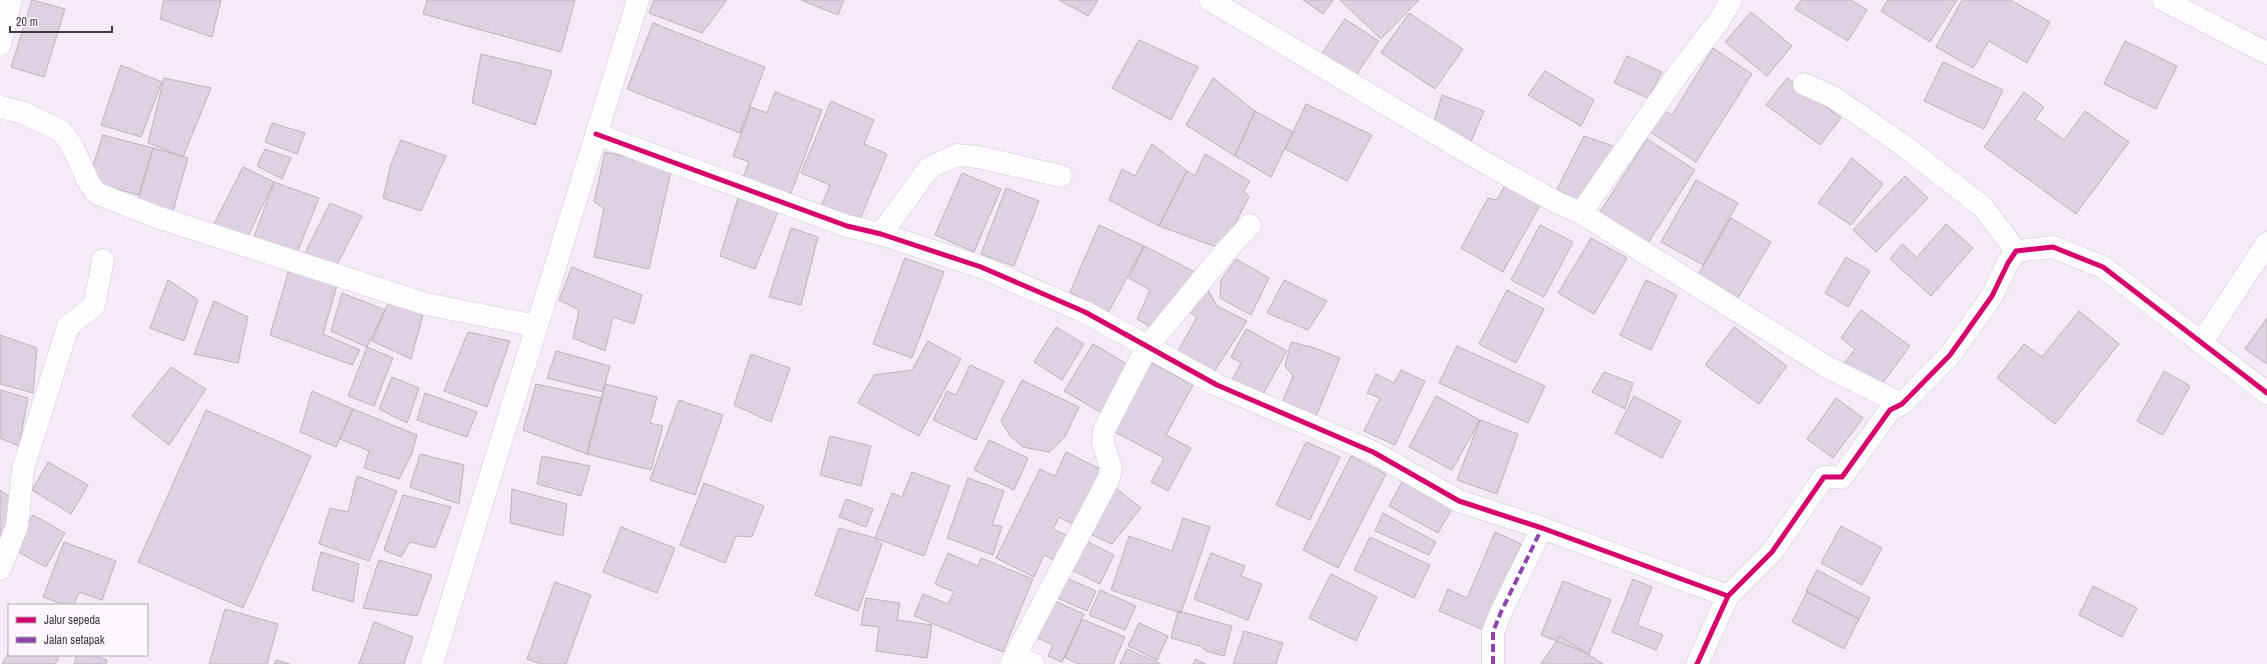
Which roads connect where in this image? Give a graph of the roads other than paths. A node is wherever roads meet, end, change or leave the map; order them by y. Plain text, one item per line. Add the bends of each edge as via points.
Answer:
1 (11, 0) edge
2 (638, 0) edge
3 (1210, 0) edge
4 (1731, 0) edge
5 (2163, 0) edge
6 (0, 45) edge
7 (2267, 52) edge
8 (1804, 84) dead end
9 (0, 107) edge
10 (596, 134) junction
11 (1061, 176) dead end
12 (1581, 213) junction
13 (1250, 225) dead end
14 (881, 234) junction
15 (2267, 243) edge
16 (2016, 251) junction
17 (103, 260) dead end
18 (537, 326) junction
19 (2202, 342) junction
20 (1147, 347) junction
21 (2267, 393) edge
22 (1902, 404) junction
23 (1542, 528) junction
24 (0, 569) edge
25 (1728, 596) junction
26 (1020, 661) edge
27 (432, 664) edge
28 (1493, 664) edge
29 (1697, 664) edge

1 - 6 street
2 - 10 street
3 - 12 street via 1477,158
4 - 12 street via 1719,21 1680,71
5 - 7 street
8 - 16 street via 1832,97 1900,143 1983,207
9 - 18 street via 24,113 61,131 71,144 96,193 157,216 426,304
10 - 14 street via 847,226
10 - 18 street
11 - 14 street via 978,157 957,155 929,168
12 - 22 street via 1827,367
13 - 20 street
14 - 20 street via 981,267 1085,312
15 - 19 street
16 - 19 street via 2053,247 2103,267
16 - 22 street via 1992,296 1950,355
17 - 24 street via 94,306 68,326 23,469 17,526
18 - 27 street
19 - 21 street
20 - 23 street via 1216,385 1373,452 1460,501
20 - 26 street via 1104,430 1103,443 1111,468 1109,478
22 - 25 street via 1890,410 1842,477 1824,477 1772,552
23 - 25 street
23 - 28 street via 1493,632
25 - 29 street

